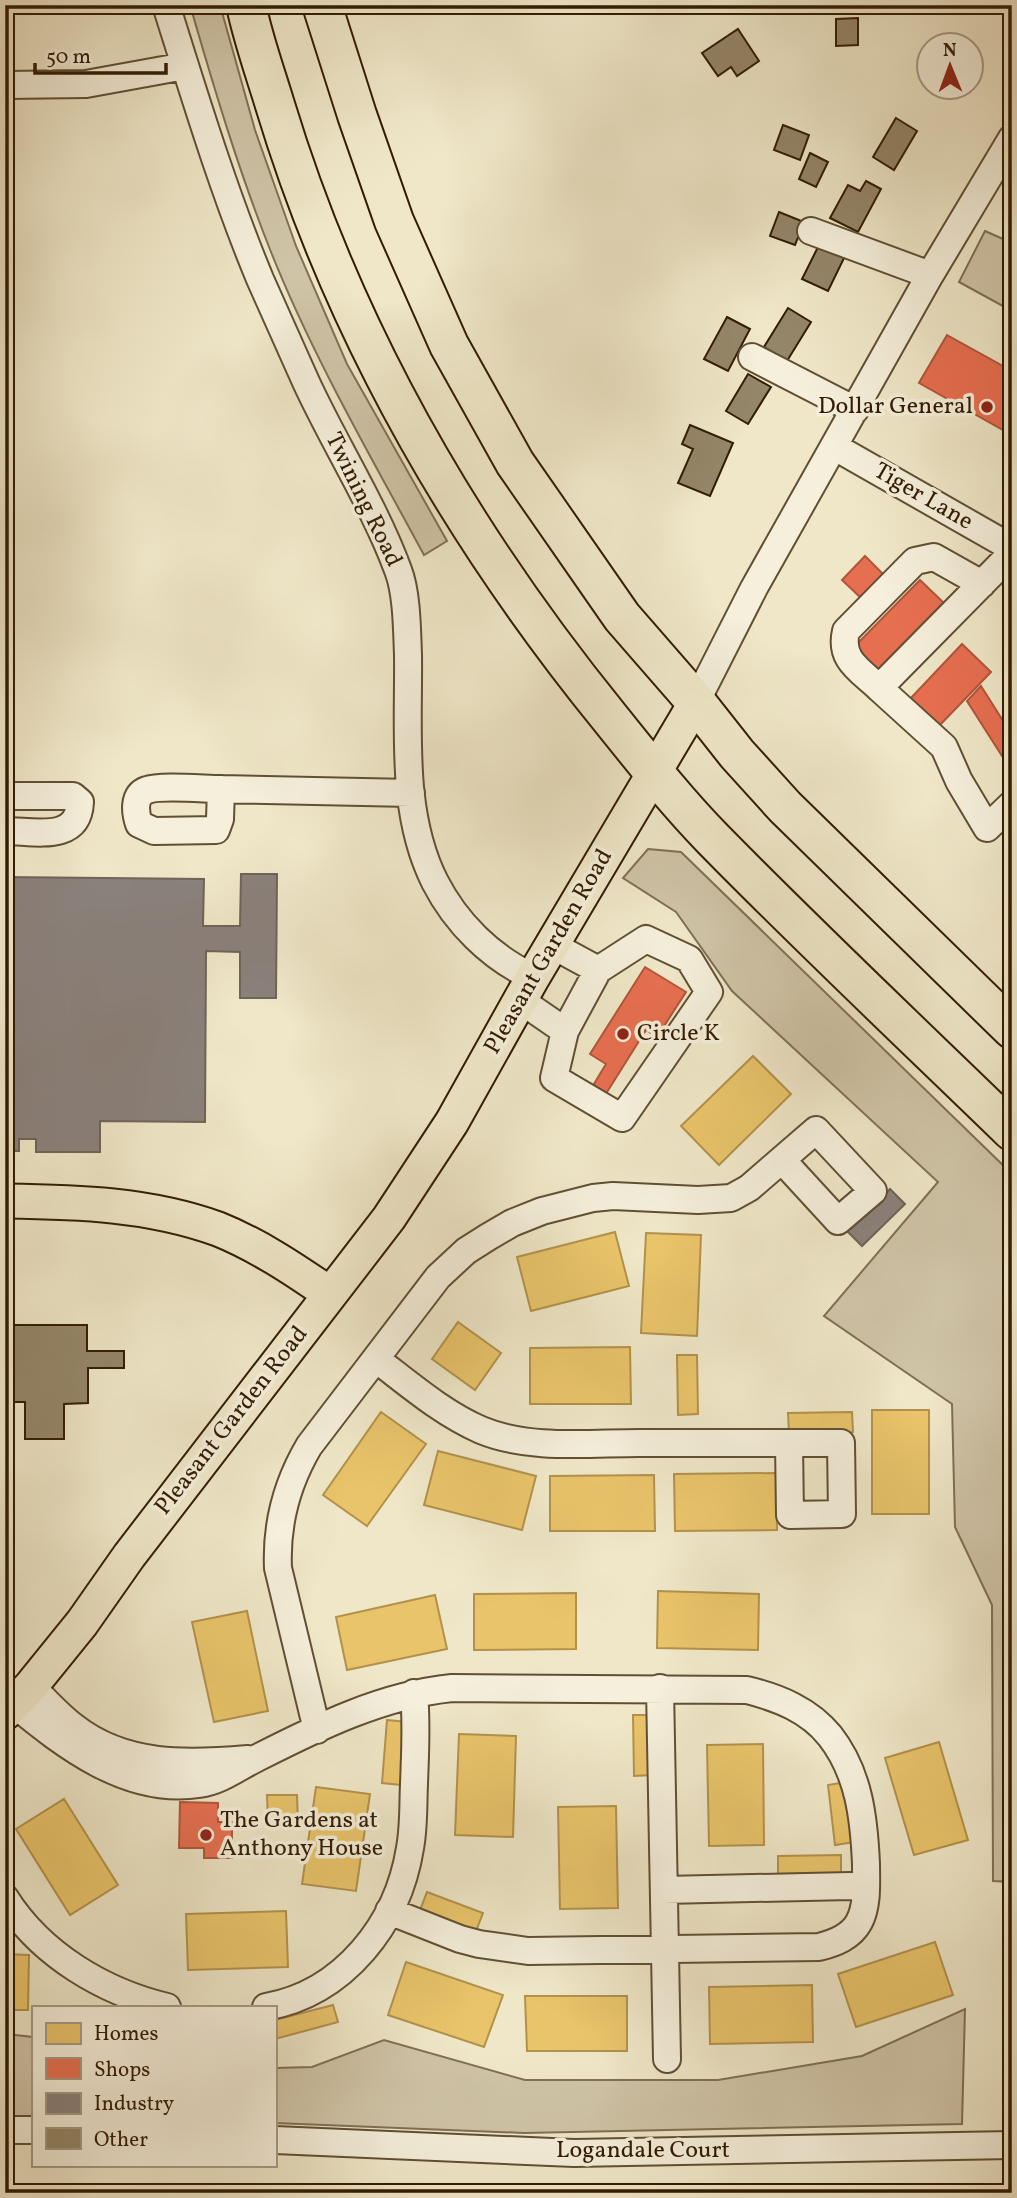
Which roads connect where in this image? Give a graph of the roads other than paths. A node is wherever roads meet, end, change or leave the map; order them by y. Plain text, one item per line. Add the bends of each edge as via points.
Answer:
1 (166, 5) edge
2 (246, 5) edge
3 (322, 5) edge
4 (186, 66) junction
5 (5, 85) edge
6 (1012, 138) edge
7 (811, 231) dead end
8 (930, 275) junction
9 (752, 357) dead end
10 (855, 410) junction
11 (835, 446) junction
12 (1012, 550) edge
13 (982, 584) junction
14 (879, 688) junction
15 (696, 702) junction
16 (654, 773) junction
17 (221, 789) dead end
18 (411, 793) junction
19 (5, 796) edge
20 (1012, 804) edge
21 (5, 831) edge
22 (552, 945) junction
23 (598, 970) junction
24 (527, 989) junction
25 (1012, 1029) edge
26 (565, 1031) junction
27 (1012, 1131) edge
28 (782, 1160) dead end
29 (5, 1201) edge
30 (330, 1294) junction
31 (376, 1359) junction
32 (789, 1443) dead end
33 (660, 1688) junction
34 (414, 1693) junction
35 (17, 1701) edge
36 (317, 1730) junction
37 (866, 1888) junction
38 (664, 1890) junction
39 (8, 1906) edge
40 (389, 1911) junction
41 (665, 1950) junction
42 (162, 2006) edge
43 (270, 2006) edge
44 (667, 2059) dead end
45 (5, 2130) edge
46 (32, 2130) edge
47 (276, 2140) edge
48 (1012, 2145) edge

1 - 4 street, Twining Road
2 - 16 highway via 301,184 360,330 439,474 525,607
3 - 15 highway via 394,221 449,345 515,463 591,573 622,617
4 - 5 street via 86,84
4 - 18 street, Twining Road via 260,278 399,572 407,627
6 - 8 street, Pleasant Garden Road
7 - 8 street
8 - 10 street, Pleasant Garden Road
9 - 10 street
10 - 11 street, Pleasant Garden Road
11 - 12 street, Tiger Lane
11 - 15 street, Pleasant Garden Road
12 - 13 street
13 - 14 street
13 - 14 street via 934,557 915,561 846,631 843,646 848,658
14 - 20 street via 944,747 986,828
15 - 16 main road, Pleasant Garden Road
15 - 25 highway via 785,807
16 - 22 main road, Pleasant Garden Road
16 - 27 highway via 713,839
17 - 18 street
18 - 24 street, Twining Road via 423,852 436,883 463,924 514,969
19 - 21 street via 73,796 80,802 75,822 67,829
22 - 23 street
22 - 24 main road, Pleasant Garden Road
23 - 26 street
23 - 26 street via 646,939 689,959 709,992 622,1118 554,1078
24 - 26 street, Twining Road
24 - 30 main road, Pleasant Garden Road via 452,1122 389,1218
28 - 31 street via 731,1198 593,1198 512,1223 466,1251 438,1277
29 - 30 main road via 82,1202 169,1214 220,1230 280,1260
30 - 35 main road, Pleasant Garden Road via 82,1623
31 - 32 street via 436,1405 483,1431 510,1438 565,1443
31 - 36 street via 309,1446 289,1486 279,1526 279,1578
33 - 34 street via 452,1688
33 - 37 street via 747,1690 785,1702 816,1722 840,1751 857,1789
33 - 38 street
34 - 36 street via 385,1700
34 - 40 street via 417,1719 411,1846
35 - 36 street via 74,1727 109,1758 156,1761 179,1774 257,1758
37 - 38 street
37 - 41 street via 860,1920 854,1930 833,1943
38 - 41 street
39 - 42 street via 85,1975 139,2001
40 - 41 street via 479,1944 552,1952
40 - 43 street via 366,1948 327,1984
41 - 44 street
45 - 46 street
47 - 48 street, Logandale Court via 574,2153

